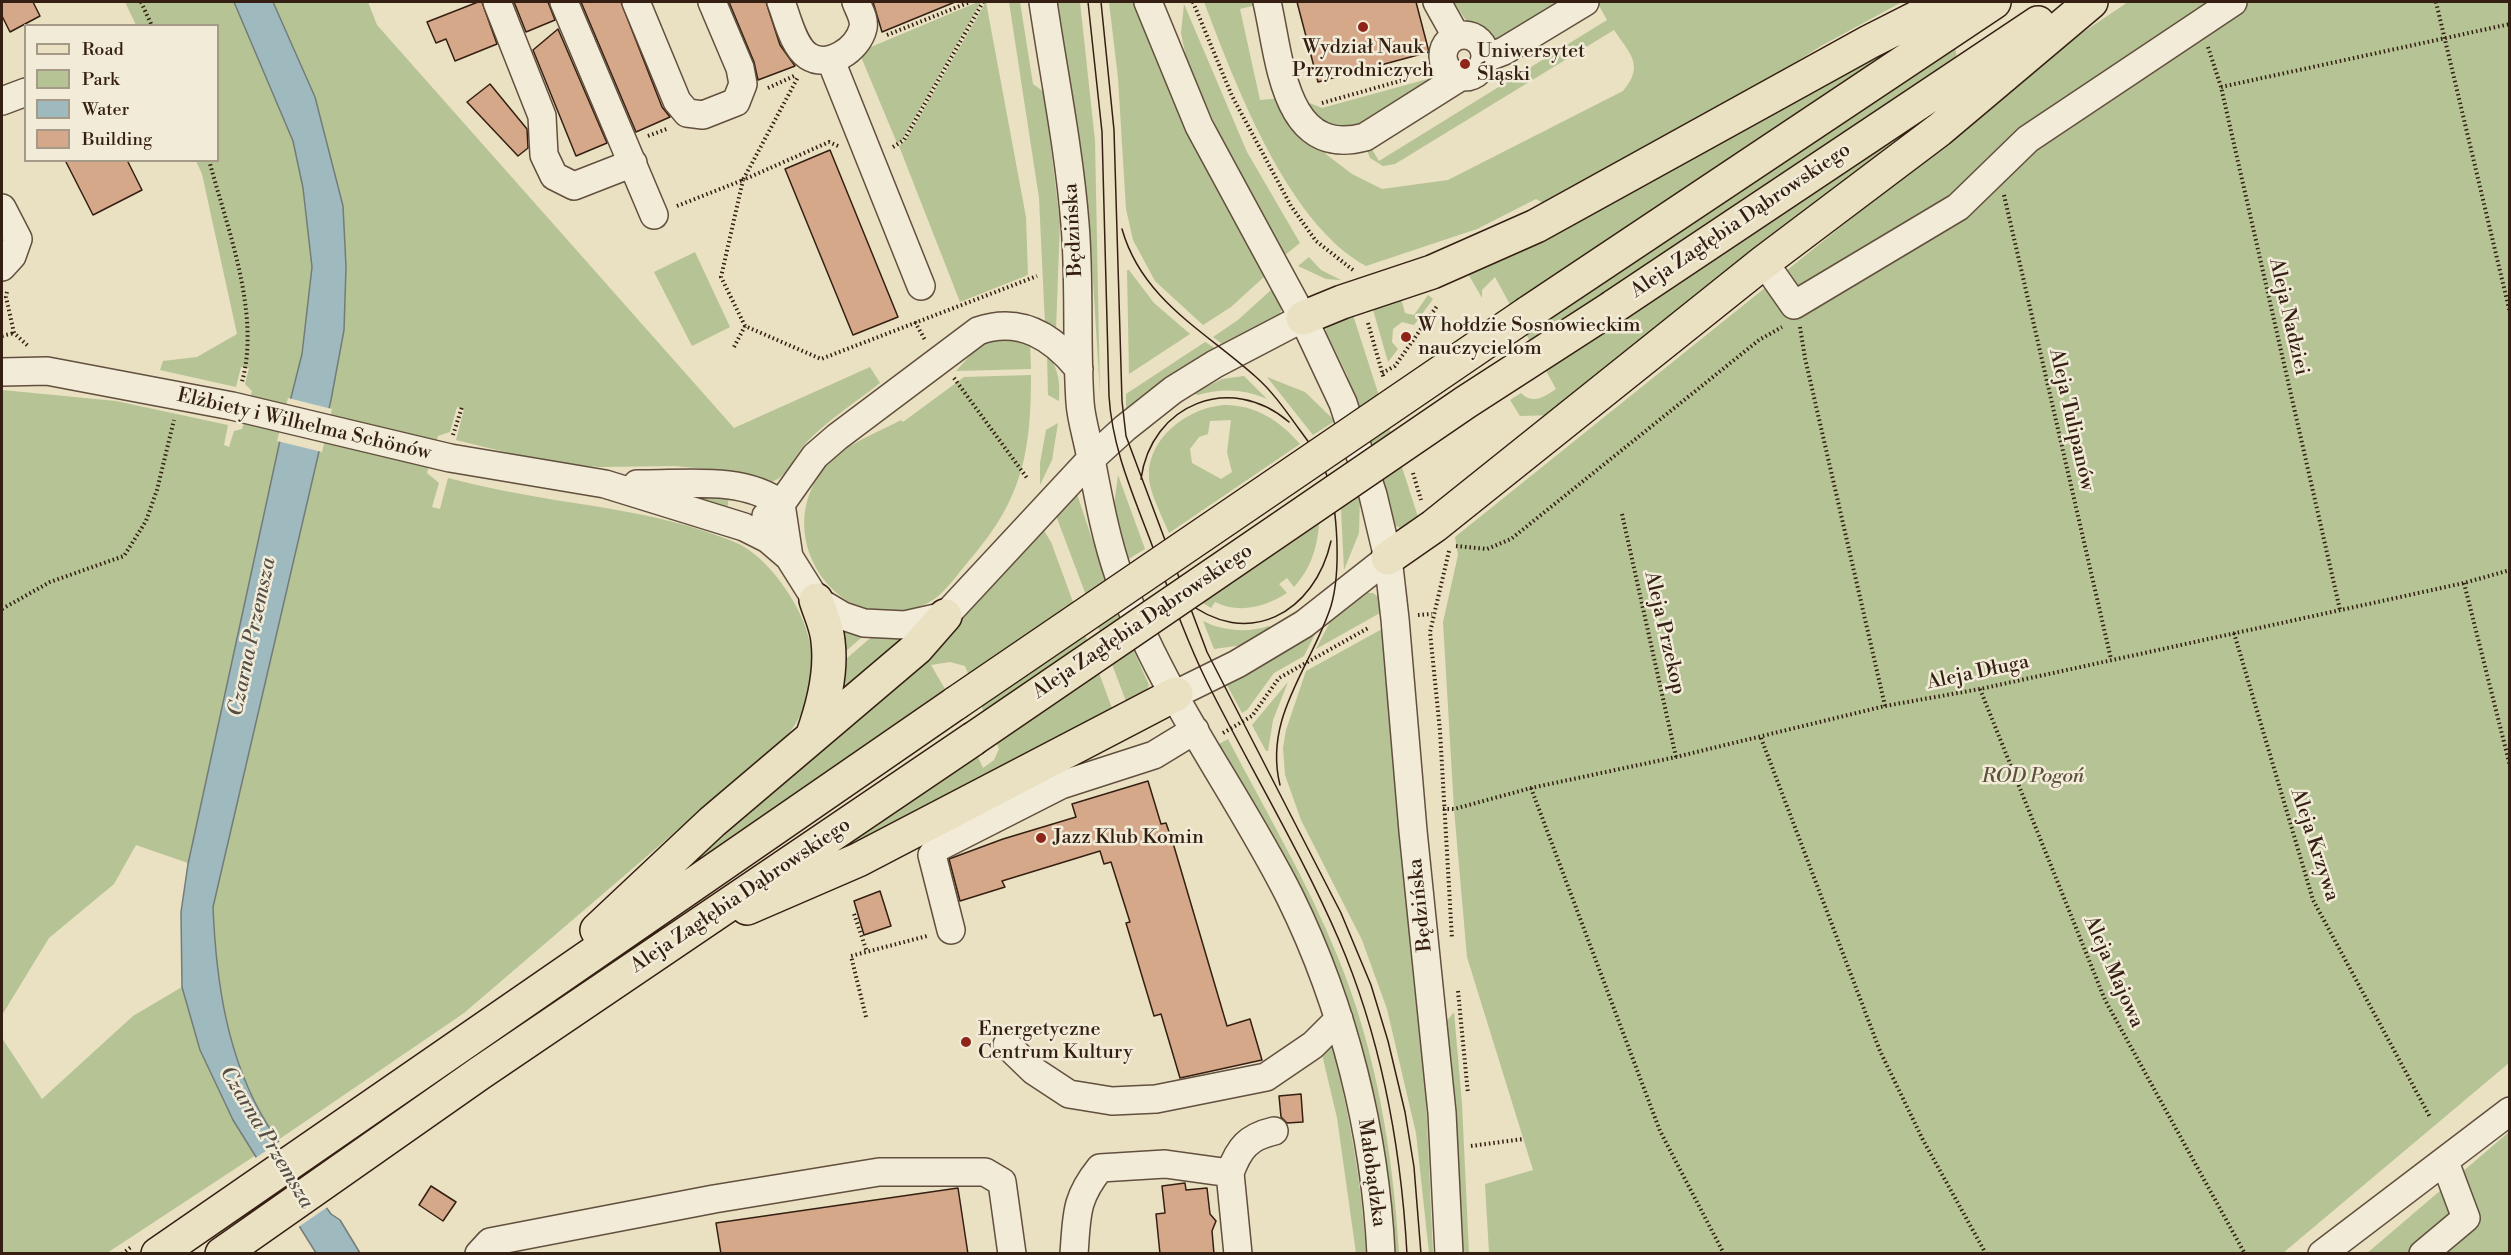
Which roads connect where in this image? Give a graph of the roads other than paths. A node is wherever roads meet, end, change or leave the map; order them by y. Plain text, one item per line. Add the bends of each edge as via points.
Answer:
1 (497, 2) edge
2 (564, 2) edge
3 (636, 2) edge
4 (712, 2) edge
5 (781, 2) edge
6 (856, 2) edge
7 (1043, 2) edge
8 (1267, 2) edge
9 (1437, 2) edge
10 (1585, 2) edge
11 (1948, 2) edge
12 (1994, 2) edge
13 (2071, 2) edge
14 (2091, 2) edge
15 (2233, 2) edge
16 (1156, 5) edge
17 (1456, 36) junction
18 (1486, 58) junction
19 (833, 60) junction
20 (1453, 72) junction
21 (24, 93) edge
22 (2, 101) edge
23 (628, 154) junction
24 (2, 208) edge
25 (654, 215) road end
26 (1764, 262) junction
27 (5, 277) edge
28 (921, 286) dead end
29 (1303, 318) junction
30 (2, 367) edge
31 (1079, 369) junction
32 (1091, 459) junction
33 (606, 484) junction
34 (781, 504) junction
35 (744, 527) junction
36 (789, 557) junction
37 (1388, 558) junction
38 (816, 600) junction
39 (945, 616) junction
40 (1176, 694) junction
41 (1205, 734) junction
42 (812, 738) junction
43 (949, 919) road end
44 (679, 937) junction
45 (535, 993) junction
46 (1339, 1019) junction
47 (1007, 1045) dead end
48 (1358, 1094) joint
49 (2510, 1111) edge
50 (1274, 1131) dead end
51 (2445, 1162) junction
52 (1230, 1173) junction
53 (158, 1254) edge
54 (222, 1254) edge
55 (479, 1254) edge
56 (1012, 1254) edge
57 (1074, 1254) edge
58 (1238, 1254) edge
59 (1381, 1254) edge
60 (1449, 1254) edge
61 (2322, 1254) edge
62 (2423, 1254) edge

1 - 23 street via 542,116 544,155 554,176 574,186
2 - 23 street
3 - 4 street via 677,101 687,113 703,115 736,102 743,84
5 - 19 street via 796,40 807,55
6 - 19 street via 863,29 857,41
7 - 31 street, Będzińska via 1076,228
8 - 20 street via 1295,112 1311,131 1330,139 1348,142 1365,137
9 - 17 street
10 - 18 street
11 - 29 main road via 1536,226 1432,272
12 - 45 main road, Aleja Zagłębia Dąbrowskiego, bridge via 1528,313
13 - 44 main road, Aleja Zagłębia Dąbrowskiego, bridge via 1466,402
14 - 26 main road via 1939,130
15 - 26 street via 2028,139 1958,207 1796,311
16 - 29 street, Będzińska via 1199,126
17 - 18 street via 1476,38 1484,46
17 - 20 street via 1443,49 1442,58
18 - 20 street via 1472,76
19 - 28 street
21 - 22 street
23 - 25 street
24 - 27 street via 18,239
26 - 37 main road via 1434,526
29 - 32 street via 1242,348 1181,385
29 - 37 street, Będzińska via 1343,403 1373,495
30 - 33 street, Elżbiety i Wilhelma Schönów via 47,371 232,405
31 - 32 street, Będzińska via 1080,406
31 - 34 street via 1065,352 1036,332 1008,325 978,331 837,436 815,456
32 - 39 street
32 - 40 street, Będzińska via 1104,526 1120,578 1151,651
33 - 34 street, Elżbiety i Wilhelma Schönów via 752,489
33 - 35 street, Elżbiety i Wilhelma Schönów
34 - 35 street
34 - 36 street
35 - 36 street, Elżbiety i Wilhelma Schönów via 768,539
36 - 38 street
37 - 40 street via 1304,624
37 - 60 street, Będzińska via 1442,1113
38 - 39 street via 864,623 905,625
38 - 42 main road via 828,639 829,669
39 - 42 main road via 917,648
40 - 41 street, Będzińska
40 - 44 main road via 858,860
41 - 43 street via 1061,785 937,848 932,855
41 - 46 street, Będzińska via 1289,896
42 - 45 main road via 712,822
44 - 54 main road, Aleja Zagłębia Dąbrowskiego
45 - 53 main road, Aleja Zagłębia Dąbrowskiego
46 - 47 street via 1313,1045 1266,1077 1156,1099 1112,1101 1069,1094 1034,1071
46 - 48 street, Będzińska
48 - 59 street, Małobądzka via 1379,1219
49 - 51 street
50 - 52 street via 1256,1135 1237,1155
51 - 61 street
51 - 62 street via 2466,1218
52 - 57 street via 1165,1164 1100,1168 1084,1188 1077,1208
52 - 58 street
55 - 56 street via 490,1242 879,1172 985,1172 1002,1182

